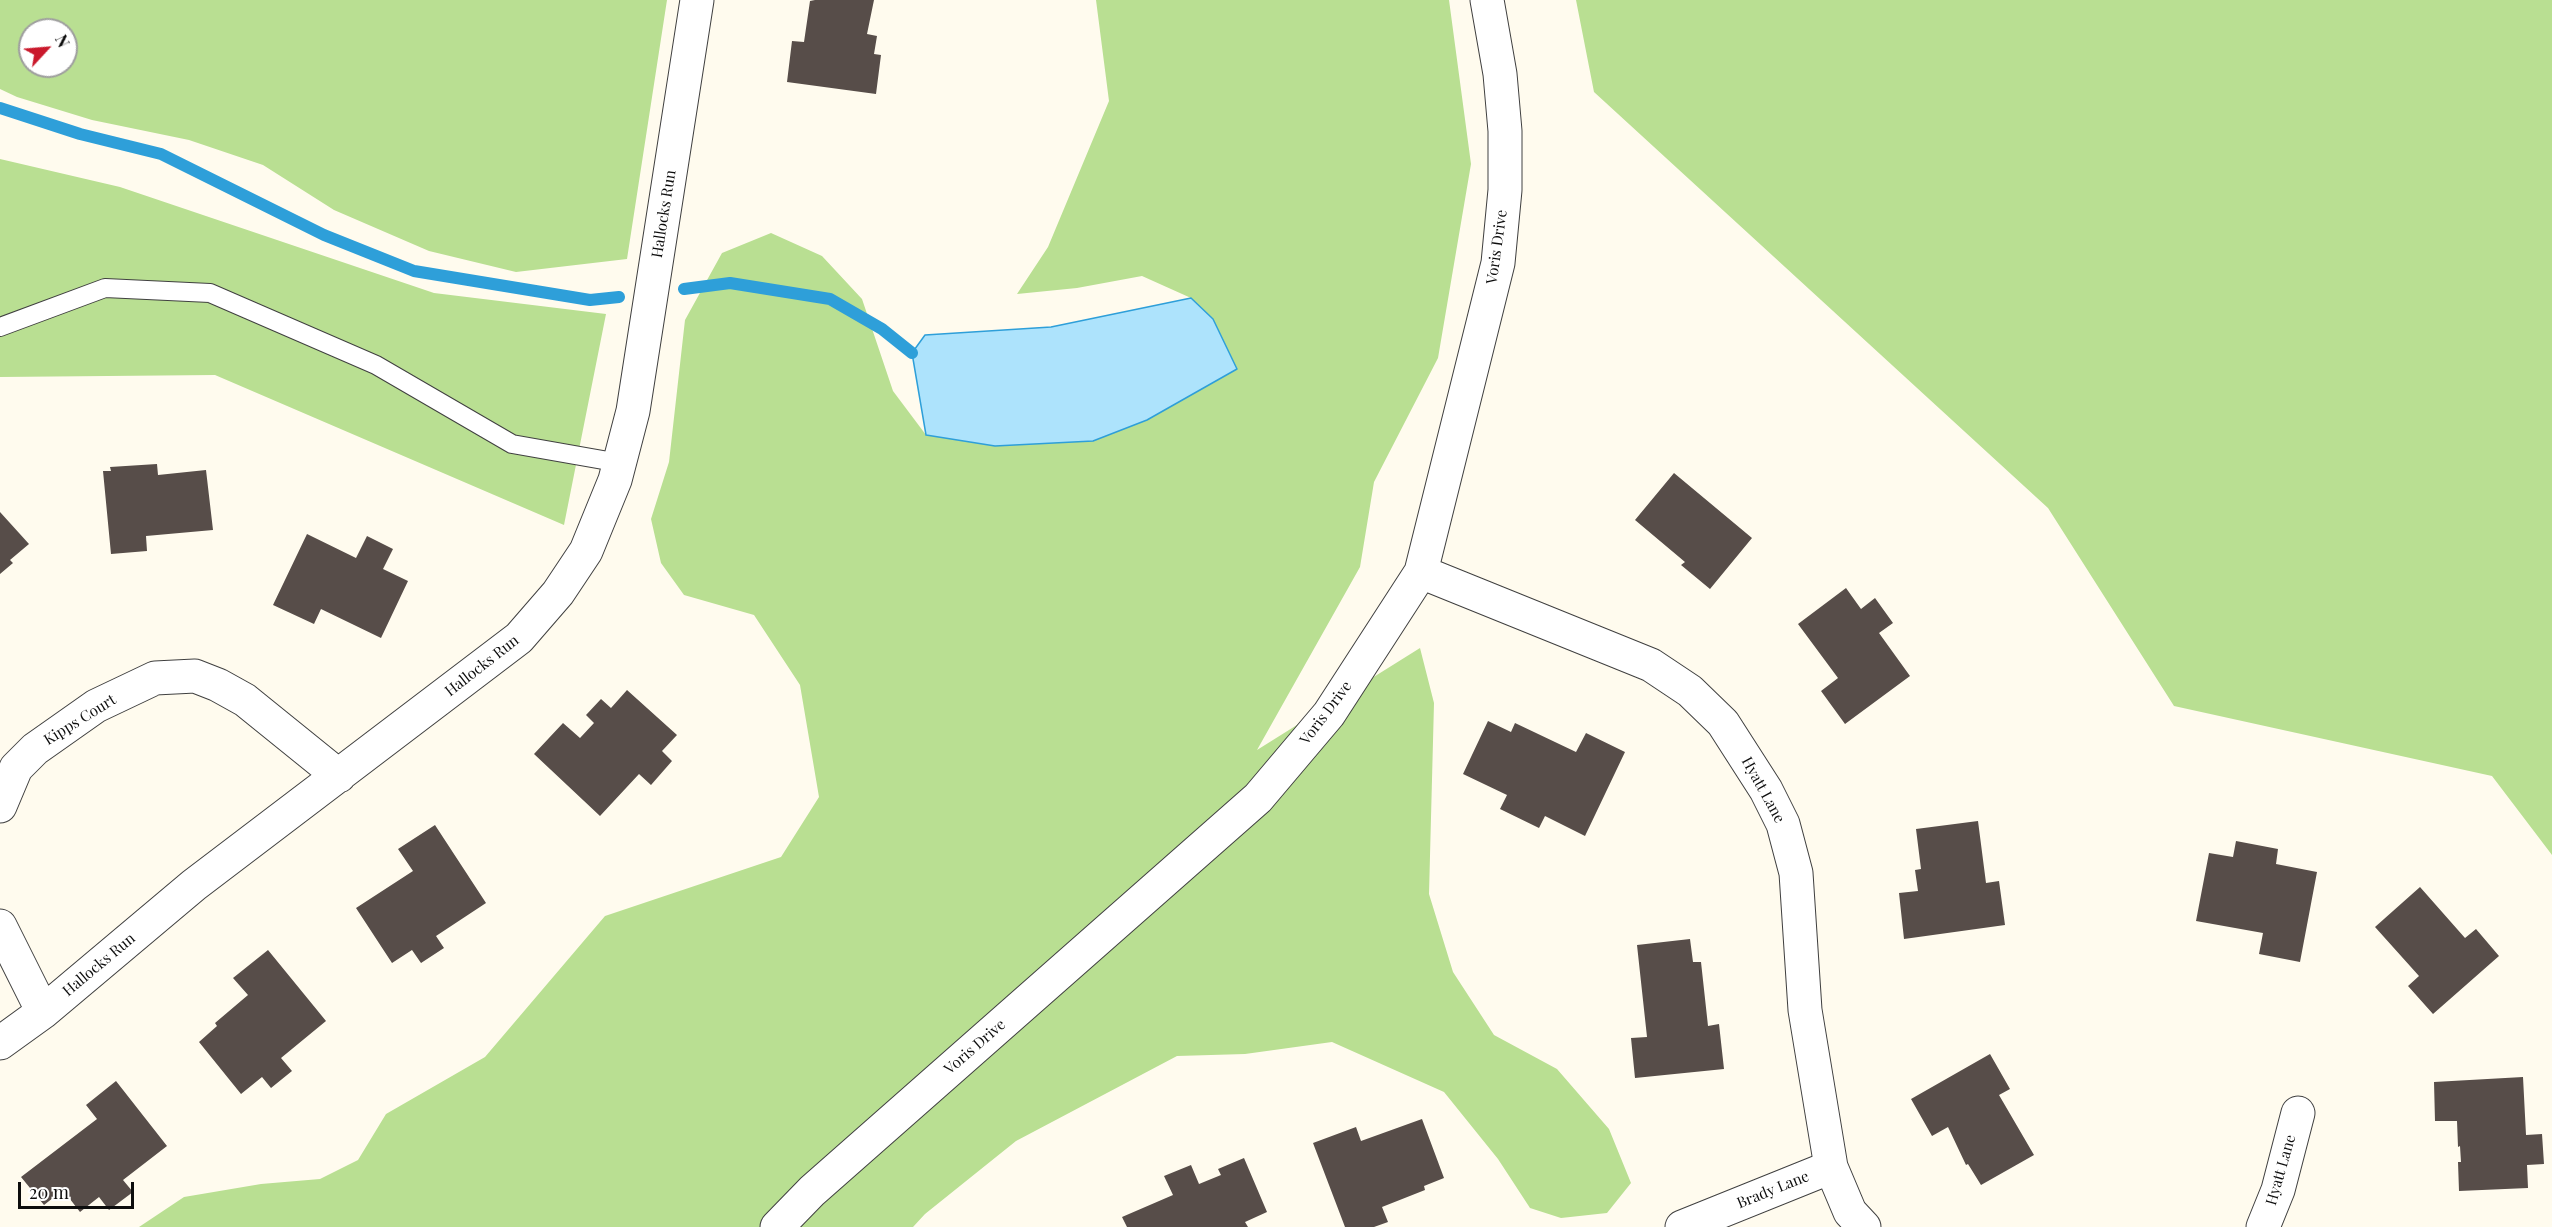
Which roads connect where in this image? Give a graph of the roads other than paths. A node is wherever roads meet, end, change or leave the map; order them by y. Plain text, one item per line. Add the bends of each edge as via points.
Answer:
1 (697, 0) edge
2 (1487, 0) edge
3 (0, 327) edge
4 (620, 463) junction
5 (1420, 572) junction
6 (339, 776) junction
7 (0, 806) edge
8 (0, 926) edge
9 (43, 1012) junction
10 (0, 1043) edge
11 (2298, 1113) dead end
12 (1831, 1167) junction
13 (777, 1227) edge
14 (1682, 1227) edge
15 (1864, 1227) edge
16 (2262, 1227) edge

1 - 4 street, Hallocks Run via 633,411
2 - 5 street, Voris Drive via 1505,131 1505,190 1498,263
3 - 4 lane via 105,288 210,293 376,365 513,444
4 - 6 street, Hallocks Run via 586,551 558,593 519,638
5 - 12 street, Hyatt Lane via 1651,664 1690,690 1723,723 1783,824 1796,873 1805,1010
5 - 13 street, Voris Drive via 1329,714 1258,798 821,1183
6 - 7 street, Kipps Court via 245,700 218,685 195,676 154,678 96,706 35,749 16,768
6 - 9 street, Hallocks Run via 194,885
8 - 9 street
9 - 10 street, Hallocks Run
11 - 16 street, Hyatt Lane via 2278,1190
12 - 14 street, Brady Lane
12 - 15 street, Hyatt Lane via 1850,1212

